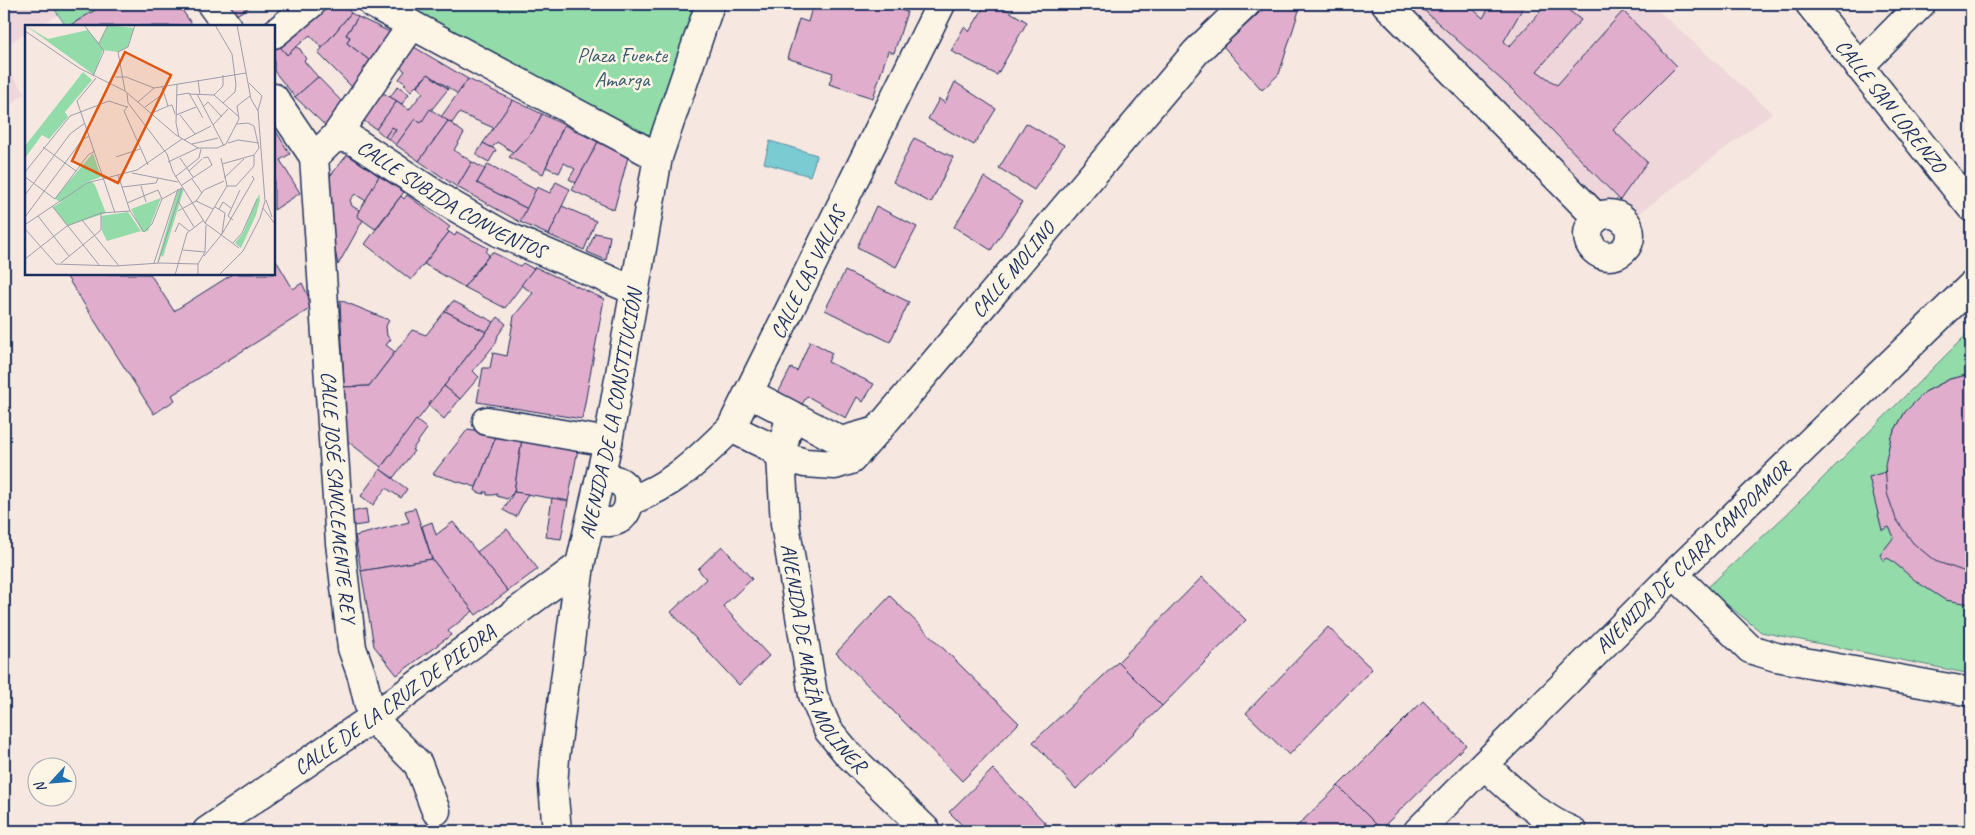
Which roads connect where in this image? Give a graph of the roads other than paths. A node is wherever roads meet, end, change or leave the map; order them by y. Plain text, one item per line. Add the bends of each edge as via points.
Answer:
1 (212, 4) edge
2 (310, 4) edge
3 (373, 4) edge
4 (941, 4) edge
5 (1246, 4) edge
6 (1386, 4) edge
7 (1810, 4) edge
8 (1921, 4) edge
9 (707, 5) edge
10 (226, 25) edge
11 (412, 25) junction
12 (275, 33) edge
13 (1859, 67) junction
14 (275, 99) edge
15 (335, 136) junction
16 (314, 157) junction
17 (658, 157) junction
18 (1971, 207) edge
19 (1598, 218) dead end
20 (1971, 286) edge
21 (634, 290) junction
22 (749, 392) junction
23 (790, 416) junction
24 (487, 421) dead end
25 (731, 428) junction
26 (877, 431) junction
27 (608, 442) junction
28 (781, 456) junction
29 (600, 480) junction
30 (630, 501) junction
31 (592, 516) junction
32 (580, 565) junction
33 (1674, 574) junction
34 (1971, 692) edge
35 (372, 718) junction
36 (555, 758) junction
37 (1484, 765) junction
38 (436, 812) dead end
39 (207, 831) edge
40 (557, 831) edge
41 (574, 831) edge
42 (927, 831) edge
43 (1418, 831) edge
44 (1572, 831) edge

1 - 10 street
2 - 12 street
3 - 11 street
4 - 22 street, CALLE LAS VALLAS
5 - 26 street, CALLE MOLINO via 1196,52
6 - 19 street
7 - 13 street, CALLE SAN LORENZO
8 - 13 street
9 - 17 street, AVENIDA DE LA CONSTITUCIÓN
11 - 15 street
11 - 17 street
13 - 18 street, CALLE SAN LORENZO
14 - 16 street
15 - 16 street, CALLE SUBIDA CONVENTOS
15 - 21 street, CALLE SUBIDA CONVENTOS via 351,139 502,234
16 - 35 street, CALLE JOSÉ SANCLEMENTE REY via 340,543 352,648
17 - 21 street, AVENIDA DE LA CONSTITUCIÓN
20 - 33 street, AVENIDA DE CLARA CAMPOAMOR
21 - 27 street, AVENIDA DE LA CONSTITUCIÓN
22 - 23 street
22 - 25 street, CALLE LAS VALLAS
23 - 26 street via 841,441
23 - 28 street, AVENIDA DE MARÍA MOLINER
24 - 27 street
25 - 28 street, CALLE MOLINO
25 - 30 street, CALLE LAS VALLAS via 688,470 653,492
26 - 28 street, CALLE MOLINO via 851,460 835,466 805,463
27 - 29 street, AVENIDA DE LA CONSTITUCIÓN
28 - 42 street, AVENIDA DE MARÍA MOLINER via 785,524 813,695 828,730 848,754
29 - 30 street via 620,482 626,487
29 - 31 street, AVENIDA DE LA CONSTITUCIÓN
30 - 31 street via 625,514 613,522
31 - 32 street, AVENIDA DE LA CONSTITUCIÓN
32 - 35 street, CALLE DE LA CRUZ DE PIEDRA
32 - 36 street, AVENIDA DE LA CONSTITUCIÓN
33 - 34 street via 1750,649 1776,657
33 - 37 street, AVENIDA DE CLARA CAMPOAMOR
35 - 38 street via 418,764
35 - 39 street, CALLE DE LA CRUZ DE PIEDRA
36 - 40 street, AVENIDA DE LA CONSTITUCIÓN via 553,786
36 - 41 street via 574,821
37 - 43 street, AVENIDA DE CLARA CAMPOAMOR
37 - 44 street via 1522,799 1557,825

